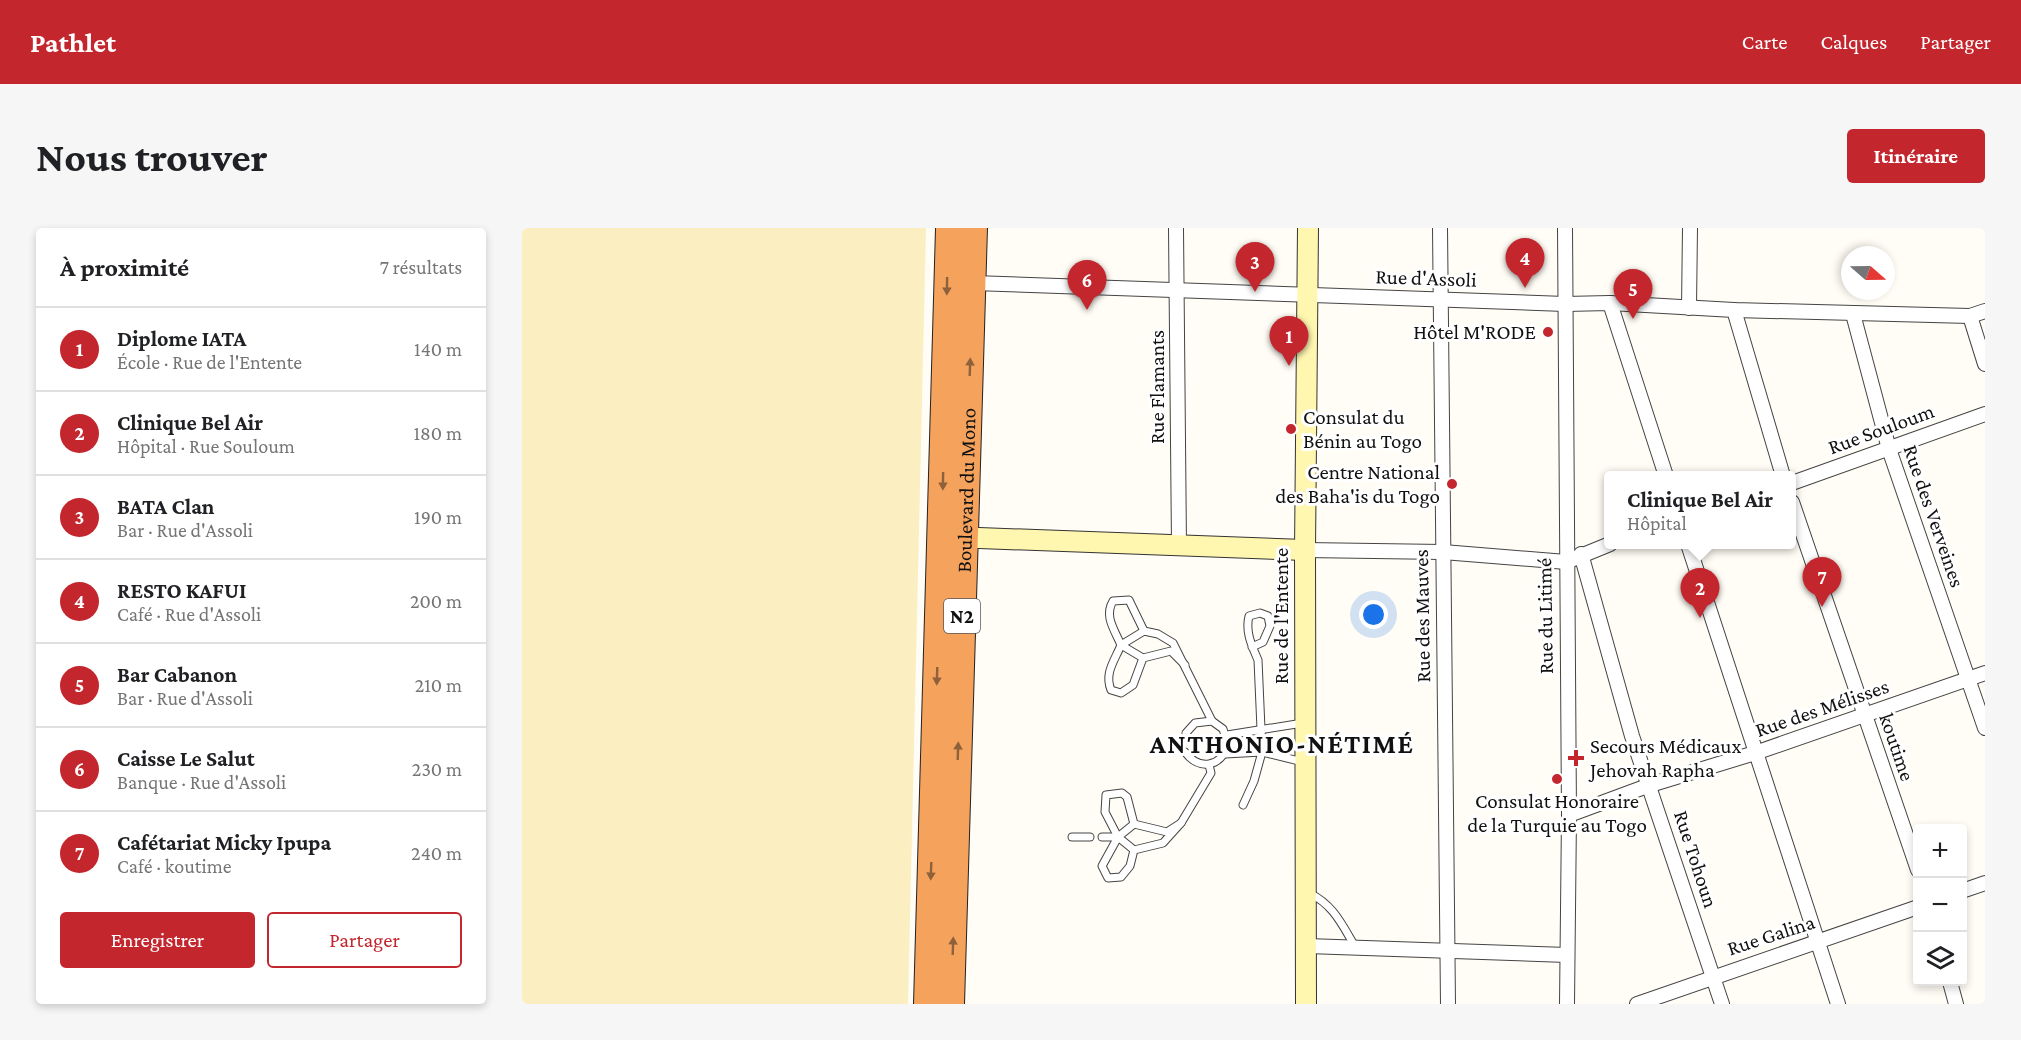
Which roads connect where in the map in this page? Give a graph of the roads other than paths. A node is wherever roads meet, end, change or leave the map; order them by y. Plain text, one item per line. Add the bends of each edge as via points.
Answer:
1 (949, 228) edge
2 (974, 228) edge
3 (1176, 228) edge
4 (1308, 228) edge
5 (1440, 228) edge
6 (1564, 228) edge
7 (1690, 228) edge
8 (973, 283) junction
9 (1177, 291) junction
10 (1307, 295) junction
11 (1441, 299) junction
12 (1610, 303) junction
13 (1565, 304) junction
14 (1689, 308) junction
15 (1734, 310) junction
16 (1985, 311) edge
17 (1853, 314) junction
18 (1971, 316) junction
19 (1985, 364) edge
20 (1985, 414) edge
21 (1889, 449) junction
22 (1664, 471) edge
23 (1782, 471) edge
24 (1796, 481) edge
25 (1796, 517) edge
26 (953, 537) junction
27 (1179, 546) junction
28 (1604, 546) edge
29 (1690, 549) edge
30 (1305, 550) junction
31 (1443, 552) junction
32 (1581, 554) junction
33 (1566, 562) junction
34 (1144, 632) junction
35 (1121, 645) junction
36 (1252, 647) junction
37 (1143, 658) junction
38 (1185, 665) junction
39 (1985, 673) edge
40 (1968, 679) junction
41 (1864, 716) junction
42 (1212, 721) junction
43 (1306, 723) junction
44 (1985, 728) edge
45 (1260, 730) junction
46 (1186, 733) dead end
47 (1227, 735) junction
48 (1185, 752) dead end
49 (1262, 752) junction
50 (1755, 753) junction
51 (1225, 754) junction
52 (1305, 763) junction
53 (1209, 765) junction
54 (1650, 785) junction
55 (1243, 805) dead end
56 (1569, 815) junction
57 (1181, 823) junction
58 (1134, 824) junction
59 (1072, 837) dead end
60 (1090, 837) dead end
61 (1102, 837) dead end
62 (1118, 837) junction
63 (1134, 850) junction
64 (1913, 858) edge
65 (1985, 883) edge
66 (1967, 889) edge
67 (1306, 892) junction
68 (1913, 908) edge
69 (1819, 942) junction
70 (1307, 946) junction
71 (1356, 948) junction
72 (1448, 951) junction
73 (1567, 955) junction
74 (1713, 977) junction
75 (1951, 986) edge
76 (927, 1004) edge
77 (951, 1004) edge
78 (1306, 1004) edge
79 (1448, 1004) edge
80 (1567, 1004) edge
81 (1637, 1004) edge
82 (1722, 1004) edge
83 (1838, 1004) edge
84 (1956, 1004) edge

1 -> 26 highway, Boulevard du Mono / N2
2 - 8 highway, Boulevard du Mono / N2
3 - 9 street, Rue Flamants
4 - 10 street, Rue de l'Entente
5 - 11 street, Rue des Mauves
6 - 13 street, Rue du Litimé
7 - 14 street
8 - 9 street, Rue d'Assoli
26 -> 8 highway, Boulevard du Mono / N2
9 - 10 street, Rue d'Assoli
9 - 27 street, Rue Flamants
10 - 11 street, Rue d'Assoli
10 - 30 street, Rue de l'Entente
11 - 13 street, Rue d'Assoli
11 - 31 street, Rue des Mauves
12 - 13 street, Rue d'Assoli
12 - 14 street, Rue d'Assoli
12 - 22 street
13 - 33 street, Rue du Litimé
14 - 15 street, Rue d'Assoli
15 - 17 street, Rue d'Assoli
15 - 23 street
16 - 18 street, Rue d'Assoli
17 - 18 street, Rue d'Assoli
17 - 21 street, Rue des Verveines
18 - 19 street
20 - 21 street, Rue Souloum
21 - 24 street, Rue Souloum
21 - 40 street, Rue des Verveines
25 - 41 street, koutime
26 - 27 street
26 -> 76 highway, Boulevard du Mono / N2
77 -> 26 highway, Boulevard du Mono / N2
27 - 30 street
28 - 32 street
29 - 50 street
30 - 31 street
30 - 43 street, Rue de l'Entente
31 - 33 street
31 - 72 street, Rue des Mauves
32 - 33 street
32 - 54 street, Rue Tohoun via 1632,736
33 - 56 street, Rue du Litimé
34 - 35 lane
34 - 35 lane via 1130,600 1113,601 1108,618
34 - 38 lane via 1158,634 1173,643
35 - 37 lane
35 - 37 lane via 1107,680 1111,690 1121,693 1133,685
36 - 36 lane via 1263,642 1270,626 1268,616 1260,613 1249,616 1247,624
36 - 45 lane via 1258,660
37 - 38 lane via 1171,651
38 - 42 lane
39 - 40 street, Rue des Mélisses
40 - 41 street, Rue des Mélisses
40 - 44 street, Rue des Verveines
41 - 50 street, Rue des Mélisses
41 - 64 street, koutime
42 - 46 lane via 1195,723
42 - 47 lane
43 - 45 lane
43 - 52 street, Rue de l'Entente
45 - 47 lane
45 - 49 lane
47 - 51 lane
48 - 53 lane via 1197,763
49 - 51 lane
49 - 52 lane
49 - 55 lane
50 - 54 street, Rue des Mélisses
50 - 69 street
51 - 53 lane
52 - 67 street, Rue de l'Entente
53 - 57 lane via 1210,773
54 - 56 street, Rue des Mélisses
54 - 74 street, Rue Tohoun
56 - 73 street, Rue du Litimé
57 - 58 lane via 1167,832
57 - 63 lane via 1163,843
58 - 62 lane
58 - 62 lane via 1127,797 1122,793 1106,795 1105,812
59 - 60 lane
61 - 62 lane
62 - 63 lane
62 - 63 lane via 1102,866 1108,878 1121,877 1130,866
65 - 66 street
67 - 70 street, Rue de l'Entente
67 - 71 lane via 1335,910
68 - 69 street, Rue Galina
69 - 74 street, Rue Galina
69 - 83 street
70 - 71 street
70 - 78 street, Rue de l'Entente
71 - 72 street
72 - 73 street
72 - 79 street, Rue des Mauves
73 - 80 street, Rue du Litimé
74 - 81 street, Rue Galina
74 - 82 street, Rue Tohoun
75 - 84 street

